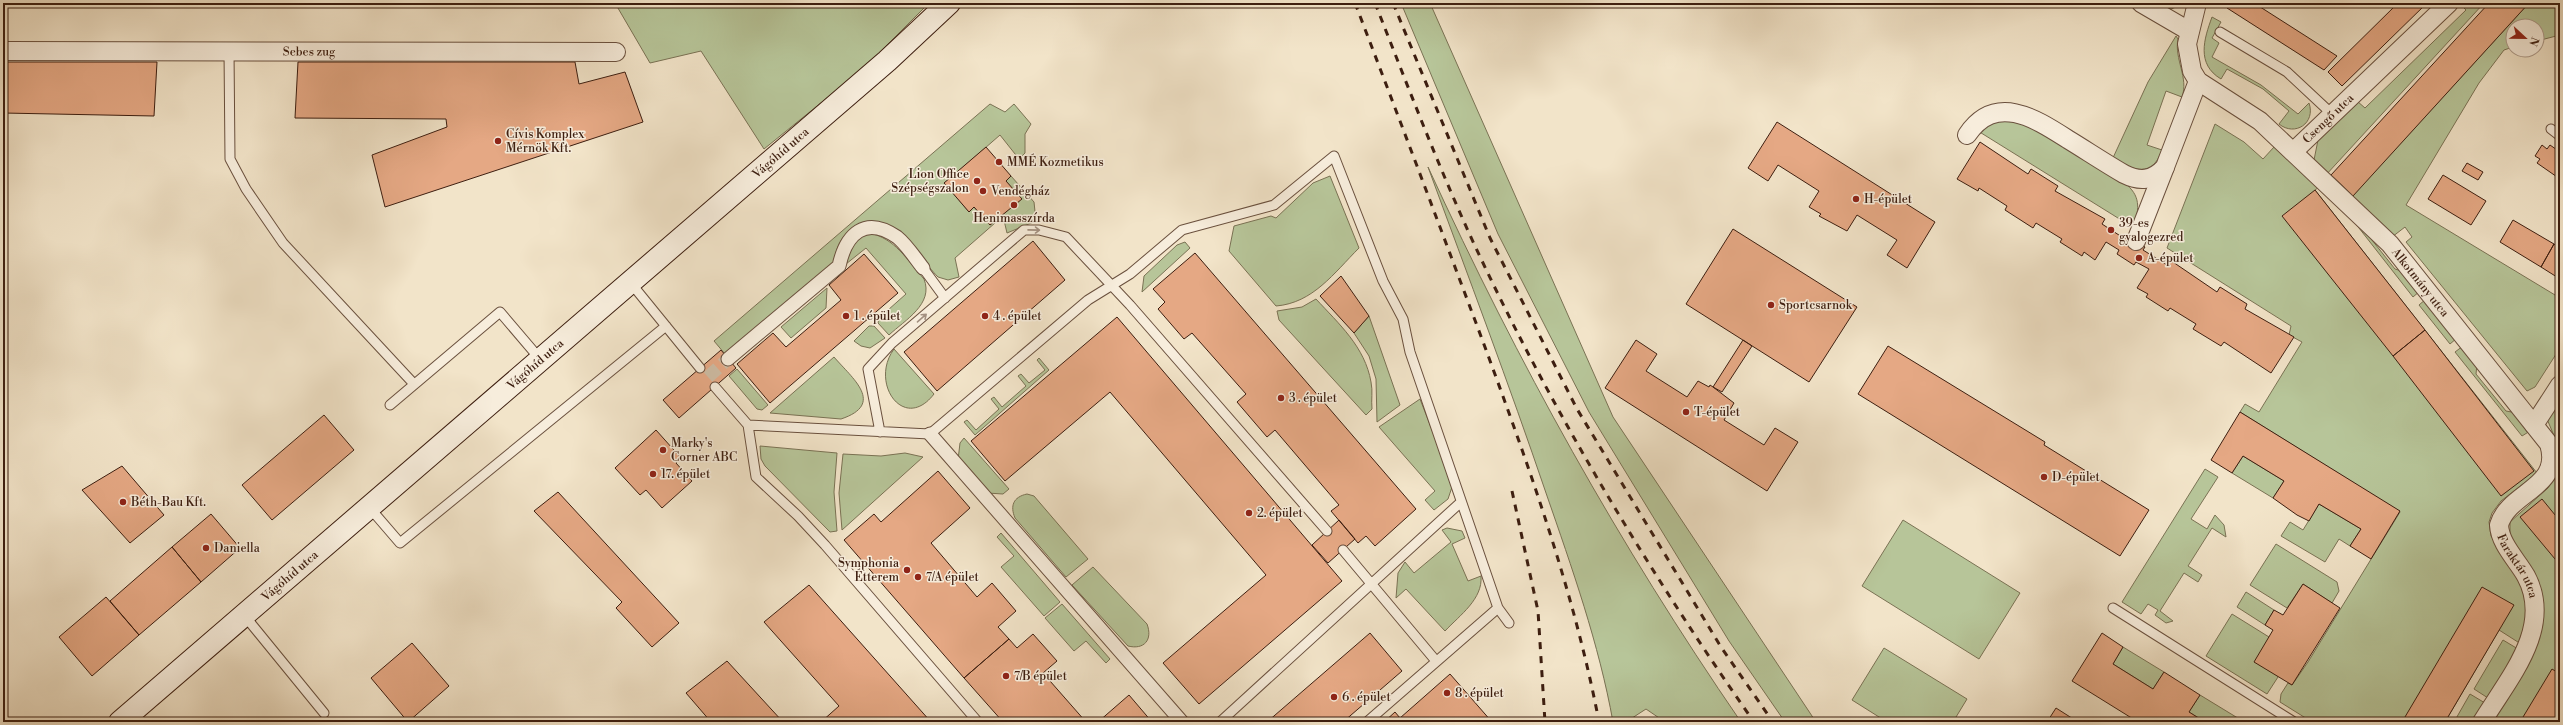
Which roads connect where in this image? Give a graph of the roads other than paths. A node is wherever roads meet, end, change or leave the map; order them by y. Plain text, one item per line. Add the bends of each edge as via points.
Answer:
1 (949, 3) edge
2 (2141, 3) edge
3 (2197, 3) edge
4 (2449, 3) edge
5 (2189, 31) junction
6 (2220, 32) dead end
7 (3, 51) edge
8 (228, 51) junction
9 (616, 52) dead end
10 (2198, 81) junction
11 (2332, 114) junction
12 (2551, 130) dead end
13 (1967, 135) dead end
14 (2560, 136) edge
15 (2294, 151) junction
16 (2165, 167) junction
17 (2136, 241) dead end
18 (923, 268) joint
19 (630, 282) junction
20 (1111, 285) junction
21 (945, 298) junction
22 (666, 326) junction
23 (540, 359) junction
24 (728, 359) tunnel mouth
25 (700, 368) dead end
26 (414, 384) junction
27 (2560, 385) edge
28 (715, 387) dead end
29 (390, 405) dead end
30 (2534, 425) junction
31 (748, 426) junction
32 (880, 432) junction
33 (930, 434) junction
34 (1461, 502) junction
35 (369, 507) junction
36 (1327, 531) dead end
37 (1343, 550) dead end
38 (1372, 582) junction
39 (1498, 608) junction
40 (2113, 608) dead end
41 (244, 615) junction
42 (1509, 623) dead end
43 (1436, 661) junction
44 (324, 713) dead end
45 (120, 722) edge
46 (978, 722) edge
47 (1182, 722) edge
48 (1220, 722) edge
49 (1366, 722) edge
50 (2294, 722) edge
51 (2482, 722) edge

1 - 19 main road, Vágóhíd utca via 887,61
2 - 5 street
3 - 5 street
4 - 11 street, Csengő utca
5 - 10 street via 2188,59
6 - 11 lane via 2287,72
7 - 8 street, Sebes zug
8 - 9 street, Sebes zug
8 - 26 lane via 230,159 246,189 283,243
10 - 15 street, Csengő utca via 2250,114
10 - 16 street
11 - 15 street, Csengő utca
12 - 14 lane
13 - 16 street via 1981,119 1999,112 2014,112 2038,121 2132,178 2146,180 2160,173
15 - 30 street, Alkotmány utca via 2317,177 2390,244
16 - 17 street
18 - 21 lane
18 - 24 street via 898,238 891,234 869,227 858,231 848,239 839,266
19 - 22 lane
19 - 23 main road, Vágóhíd utca
21 -> 20 lane via 1024,230 1039,230 1066,237
20 - 33 lane via 1088,300
20 - 34 lane via 1130,274 1182,230 1274,205 1334,156 1383,281 1403,319 1410,352
20 - 36 lane
32 -> 21 lane via 868,369 892,343
22 - 25 lane
22 - 35 lane via 400,543
23 - 26 lane via 500,312
23 - 35 main road, Vágóhíd utca
26 - 29 lane
27 - 30 street
28 - 31 lane
30 - 51 street, Faraktár utca via 2550,448 2553,462 2544,479 2505,512 2499,525 2503,541 2529,583 2534,600 2534,625 2528,645
31 - 32 lane
31 - 46 lane via 756,477 825,545
32 - 33 lane
33 - 47 street
34 - 38 lane
34 - 39 lane
35 - 41 main road, Vágóhíd utca
37 - 38 lane
38 - 43 lane
38 - 48 lane
39 - 42 lane
39 - 43 lane
40 - 50 lane
41 - 44 lane
41 - 45 main road, Vágóhíd utca
43 - 49 lane

